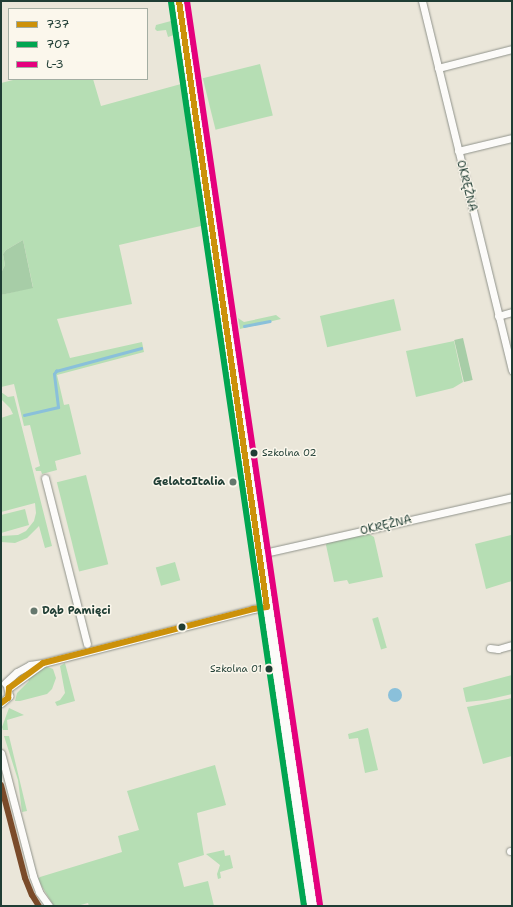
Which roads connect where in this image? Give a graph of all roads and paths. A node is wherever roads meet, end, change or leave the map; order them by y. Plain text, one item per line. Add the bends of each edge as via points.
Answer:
1 (179, 1) edge
2 (422, 1) edge
3 (512, 49) edge
4 (438, 68) junction
5 (512, 138) edge
6 (458, 151) junction
7 (512, 312) edge
8 (498, 316) junction
9 (512, 370) edge
10 (45, 478) dead end
11 (512, 497) edge
12 (260, 554) junction
13 (267, 607) junction
14 (87, 644) dead end
15 (512, 645) edge
16 (490, 648) dead end
17 (5, 684) edge
18 (1, 703) edge
19 (1, 754) edge
20 (49, 906) edge
21 (312, 906) edge

1 - 12 main road
2 - 4 street, OKRĘŻNA
3 - 4 street
4 - 6 street, OKRĘŻNA
5 - 6 street
6 - 8 street, OKRĘŻNA
7 - 8 street
8 - 9 street, OKRĘŻNA
10 - 14 street
11 - 12 street, OKRĘŻNA
12 - 13 main road
13 - 17 street via 30,665 17,672
13 - 21 main road
15 - 16 street via 498,649
17 - 18 street via 8,698
19 - 20 street via 33,876

